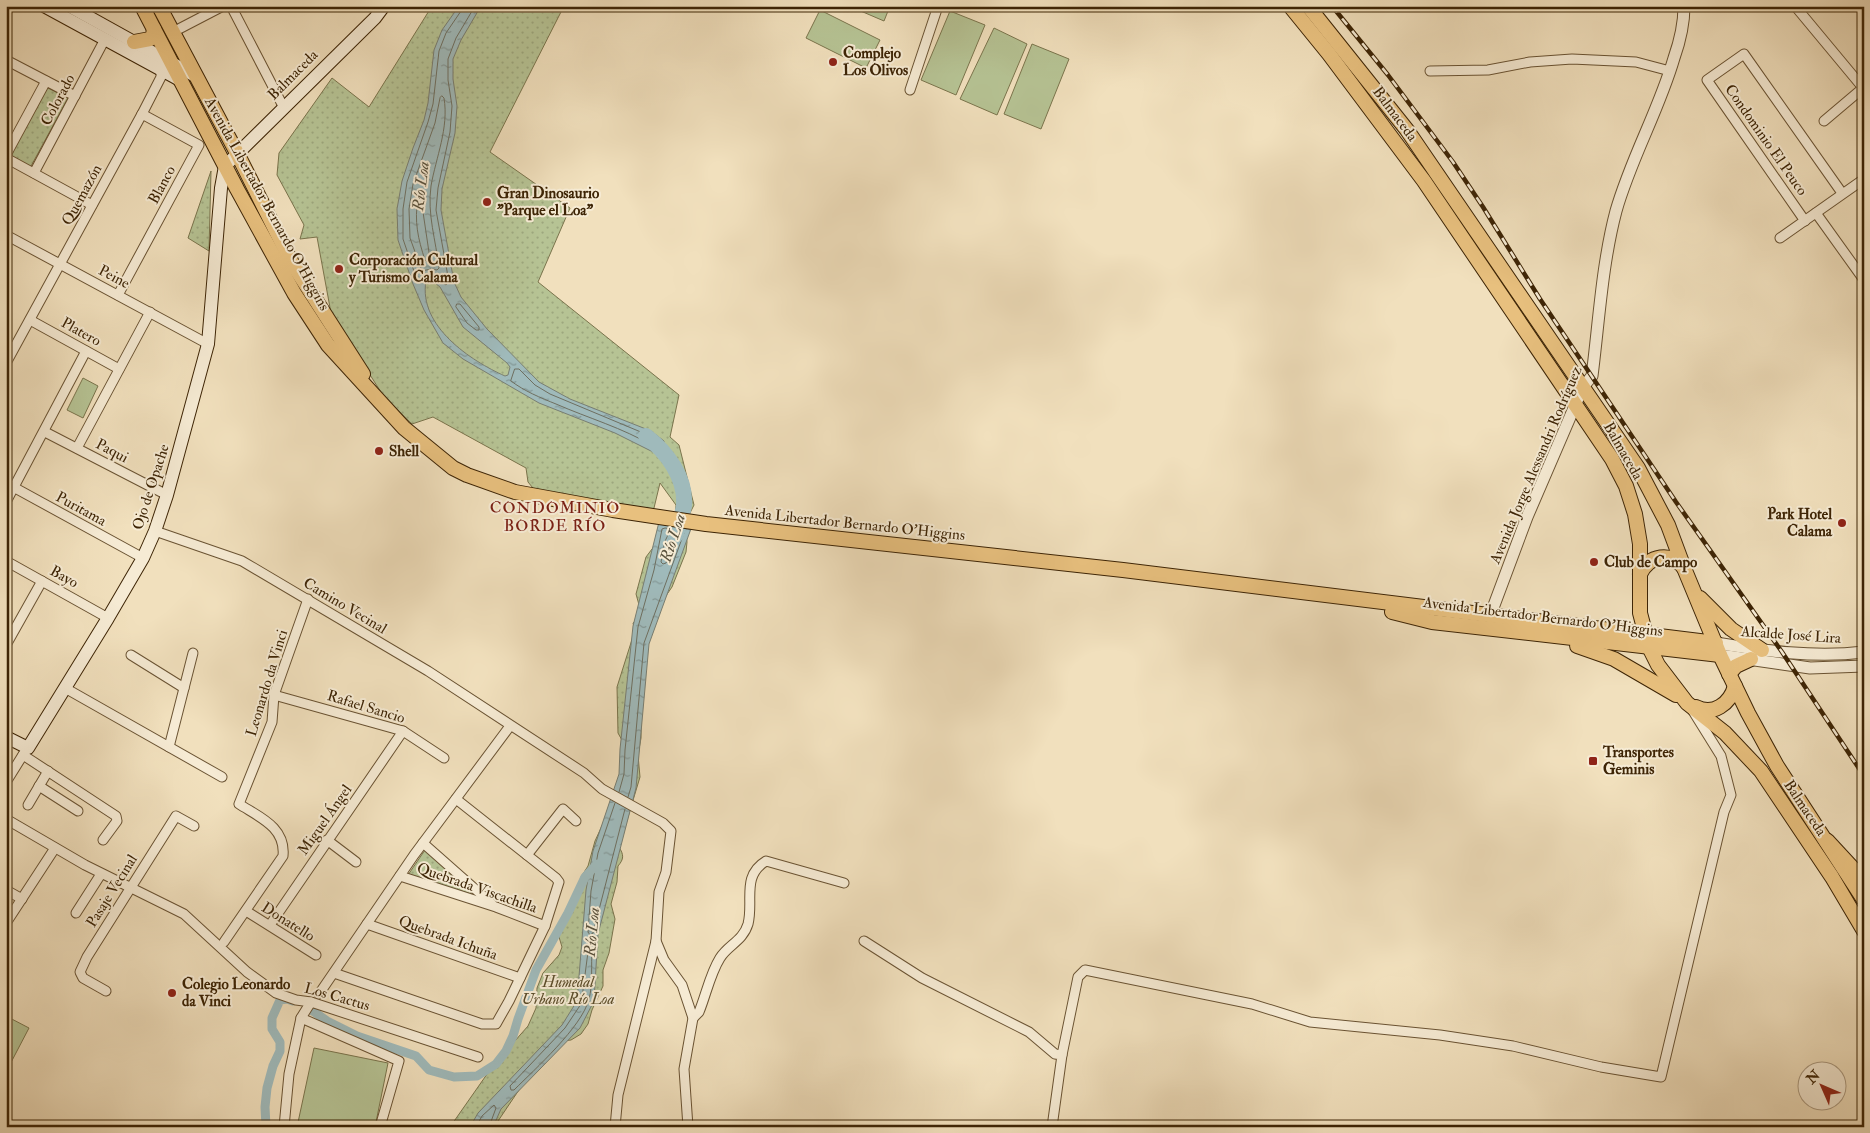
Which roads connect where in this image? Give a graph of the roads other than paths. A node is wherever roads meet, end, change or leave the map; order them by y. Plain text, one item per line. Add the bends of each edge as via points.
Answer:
1 (10, 6) edge
2 (44, 6) edge
3 (69, 6) edge
4 (142, 6) edge
5 (159, 6) edge
6 (223, 6) edge
7 (231, 6) edge
8 (384, 6) edge
9 (938, 6) edge
10 (1290, 6) edge
11 (1308, 6) edge
12 (1684, 6) edge
13 (1795, 6) edge
14 (6, 13) edge
15 (155, 32) junction
16 (173, 32) junction
17 (105, 39) junction
18 (134, 42) junction
19 (6, 60) edge
20 (164, 62) junction
21 (1430, 71) dead end
22 (1670, 71) junction
23 (196, 77) junction
24 (46, 81) junction
25 (1863, 89) edge
26 (910, 90) dead end
27 (75, 96) junction
28 (284, 108) junction
29 (142, 114) junction
30 (1824, 121) dead end
31 (238, 155) junction
32 (6, 157) edge
33 (225, 166) junction
34 (34, 173) junction
35 (1863, 181) edge
36 (1842, 194) junction
37 (92, 205) junction
38 (1816, 213) junction
39 (1805, 221) junction
40 (6, 235) edge
41 (1780, 238) dead end
42 (60, 264) junction
43 (1864, 280) edge
44 (118, 295) junction
45 (150, 312) junction
46 (30, 320) junction
47 (208, 344) junction
48 (86, 351) junction
49 (6, 363) edge
50 (119, 369) junction
51 (1583, 387) junction
52 (382, 404) junction
53 (1575, 404) junction
54 (45, 432) junction
55 (77, 448) junction
56 (10, 485) edge
57 (167, 495) junction
58 (6, 502) edge
59 (155, 531) junction
60 (143, 558) junction
61 (6, 561) edge
62 (1684, 568) junction
63 (1640, 574) junction
64 (42, 580) junction
65 (1694, 592) junction
66 (1334, 597) junction
67 (308, 599) junction
68 (1640, 613) junction
69 (1490, 616) junction
70 (108, 618) junction
71 (1624, 632) junction
72 (9, 633) edge
73 (1540, 634) junction
74 (1647, 641) junction
75 (6, 645) edge
76 (1718, 649) junction
77 (1762, 650) junction
78 (1864, 652) edge
79 (193, 653) dead end
80 (131, 655) dead end
81 (1751, 660) junction
82 (1864, 666) edge
83 (1732, 680) junction
84 (65, 688) junction
85 (184, 688) junction
86 (274, 695) junction
87 (1687, 703) junction
88 (510, 726) junction
89 (403, 731) junction
90 (6, 737) edge
91 (169, 747) junction
92 (25, 752) junction
93 (444, 758) dead end
94 (48, 770) junction
95 (222, 778) dead end
96 (6, 782) edge
97 (38, 786) junction
98 (456, 799) junction
99 (28, 805) dead end
100 (78, 811) dead end
101 (6, 819) edge
102 (576, 821) dead end
103 (194, 826) dead end
104 (103, 840) dead end
105 (328, 840) junction
106 (1827, 842) junction
107 (423, 843) junction
108 (55, 848) junction
109 (527, 854) junction
110 (356, 862) dead end
111 (101, 874) junction
112 (400, 876) junction
113 (1864, 881) edge
114 (844, 883) dead end
115 (131, 887) junction
116 (6, 890) edge
117 (22, 899) junction
118 (1864, 900) edge
119 (496, 907) junction
120 (246, 911) junction
121 (76, 913) dead end
122 (6, 923) edge
123 (367, 924) junction
124 (270, 925) junction
125 (545, 926) junction
126 (1864, 931) edge
127 (656, 941) junction
128 (864, 941) dead end
129 (224, 942) dead end
130 (316, 955) dead end
131 (334, 973) junction
132 (520, 978) junction
133 (106, 992) dead end
134 (319, 994) dead end
135 (312, 1002) junction
136 (301, 1018) junction
137 (693, 1018) junction
138 (1062, 1055) junction
139 (478, 1057) dead end
140 (284, 1127) edge
141 (380, 1127) edge
142 (615, 1127) edge
143 (688, 1127) edge
144 (1052, 1127) edge

1 - 14 street
2 - 17 main road
3 - 18 main road
4 - 15 main road, Avenida Libertador Bernardo O'Higgins
5 - 16 main road, Avenida Libertador Bernardo O'Higgins
6 - 16 street
7 - 28 street
8 - 28 main road, Balmaceda
9 - 26 street
10 - 53 main road, Balmaceda via 1424,181
11 - 51 main road, Balmaceda via 1407,130
12 - 22 street, Avenida Jorge Alessandri Rodríguez via 1683,30
13 - 25 street
15 - 18 main road via 150,39
15 - 20 main road, Avenida Libertador Bernardo O'Higgins
16 - 23 main road, Avenida Libertador Bernardo O'Higgins
17 - 20 main road
17 - 27 street, Colorado
18 - 20 main road
19 - 24 street
20 - 23 main road
20 - 29 street, Quemazón via 161,77
20 - 33 main road, Avenida Libertador Bernardo O'Higgins via 180,80
21 - 22 street via 1488,70 1572,59 1636,62
22 - 51 street, Avenida Jorge Alessandri Rodríguez via 1616,211 1605,268 1592,376
23 - 31 main road, Avenida Libertador Bernardo O'Higgins
24 - 27 street
24 - 32 street, Colorado
25 - 30 street
27 - 34 street, Colorado
28 - 31 main road, Balmaceda
29 - 37 street, Quemazón
29 - 44 street, Blanco via 199,145
31 - 33 main road, Balmaceda
31 - 52 main road, Avenida Libertador Bernardo O'Higgins via 292,263
32 - 34 street
33 - 47 main road, Ojo de Opache
33 - 52 main road, Avenida Libertador Bernardo O'Higgins via 294,293 328,345
34 - 37 street
35 - 36 street
36 - 38 street
36 - 39 street, Condominio El Peuco via 1744,54 1707,80
37 - 42 street, Quemazón
38 - 39 street
38 - 43 street
39 - 41 street
40 - 42 street, Peine
42 - 44 street, Peine
42 - 46 street, Quemazón
44 - 45 street, Peine
45 - 47 street, Peine
45 - 50 street
46 - 48 street, Platero
46 - 49 street, Quemazón
47 - 57 main road, Ojo de Opache
48 - 50 street, Platero
48 - 54 street
50 - 55 street
51 - 53 street, Avenida Jorge Alessandri Rodríguez
51 - 62 main road, Balmaceda via 1649,486
52 - 66 main road, Avenida Libertador Bernardo O'Higgins via 404,428 453,468 524,494 706,524
53 - 63 main road, Balmaceda via 1626,486 1638,529
53 - 69 street, Avenida Jorge Alessandri Rodríguez
54 - 55 street, Paqui
54 - 56 street
55 - 57 street, Paqui
56 - 58 street
56 - 60 street, Puritama
57 - 59 main road, Ojo de Opache
59 - 60 main road, Ojo de Opache
59 - 67 street, Camino Vecinal via 242,561
60 - 70 main road, Ojo de Opache
61 - 64 street, Bayo
62 - 63 main road via 1675,560 1659,557 1645,564
62 - 65 main road, Balmaceda
63 - 68 main road, Balmaceda
64 - 70 street, Bayo
64 - 72 street
65 - 76 main road, Balmaceda
65 - 77 main road via 1731,628
66 - 69 main road, Avenida Libertador Bernardo O'Higgins
66 - 73 main road, Avenida Libertador Bernardo O'Higgins via 1432,622
67 - 86 street, Leonardo da Vinci
67 - 88 street, Camino Vecinal via 428,671
68 - 71 main road
68 - 74 main road, Balmaceda
69 - 71 main road, Avenida Libertador Bernardo O'Higgins
70 - 84 main road, Ojo de Opache
71 - 74 main road, Avenida Libertador Bernardo O'Higgins
72 - 75 street
73 - 74 main road, Avenida Libertador Bernardo O'Higgins
73 - 87 main road via 1614,659
74 - 76 main road, Avenida Libertador Bernardo O'Higgins
74 - 87 main road, Balmaceda via 1658,665
76 - 77 street, Alcalde José Lira
76 - 81 street, Alcalde José Lira
76 - 83 main road, Balmaceda
77 - 78 street, Alcalde José Lira via 1823,654
79 - 85 street
80 - 85 street
81 - 82 street, Alcalde José Lira via 1810,668
81 - 83 main road via 1736,666
83 - 87 main road via 1727,702 1717,708 1701,710
83 - 106 main road, Balmaceda via 1777,766
84 - 91 street
84 - 92 main road, Ojo de Opache
85 - 91 street
86 - 89 street, Rafael Sancio
86 - 120 street, Leonardo da Vinci via 272,722 239,804 273,825 284,848 283,856
87 - 126 main road, Balmaceda via 1725,733 1761,771
87 - 138 street via 1721,756 1731,795 1724,812 1661,1077 1504,1044 1310,1022 1252,1004 1085,970 1078,977
88 - 98 street
88 - 127 street, Camino Vecinal via 602,789 663,823 671,831 666,872 659,892
89 - 93 street, Rafael Sancio
89 - 105 street, Miguel Ángel
90 - 92 main road
91 - 95 street
92 - 94 street
92 - 96 street, Ojo de Opache
94 - 97 street
94 - 104 street via 116,816
97 - 99 street
97 - 100 street
98 - 107 street
98 - 109 street
101 - 108 street, Los Cactus
102 - 109 street via 563,810
103 - 115 street, Pasaje Vecinal via 176,816
105 - 110 street
105 - 124 street, Miguel Ángel
106 - 113 highway
106 - 118 main road, Balmaceda
107 - 112 street
107 - 119 street
108 - 111 street, Los Cactus
108 - 117 street
109 - 125 street via 559,882
111 - 115 street, Los Cactus
111 - 121 street
112 - 119 street, Quebrada Viscachilla
112 - 123 street
114 - 137 street via 766,861 758,866 751,878 748,923 744,935 718,960 699,1012
115 - 133 street, Pasaje Vecinal via 80,972 83,978
115 - 135 street, Los Cactus via 184,914 247,972 276,993
116 - 117 street
117 - 122 street
119 - 125 street, Quebrada Viscachilla
120 - 124 street, Donatello
120 - 129 street, Leonardo da Vinci
123 - 131 street
123 - 132 street, Quebrada Ichuña
124 - 130 street, Donatello
125 - 132 street
127 - 137 street via 664,960 682,985
127 - 142 street via 618,1095
128 - 138 street via 922,978 1029,1032 1055,1054
131 - 132 street via 490,1025 496,1024
131 - 134 street
135 - 136 street
135 - 139 street, Los Cactus
136 - 140 street via 289,1074
136 - 141 street via 399,1061
137 - 143 street via 684,1069
138 - 144 street

